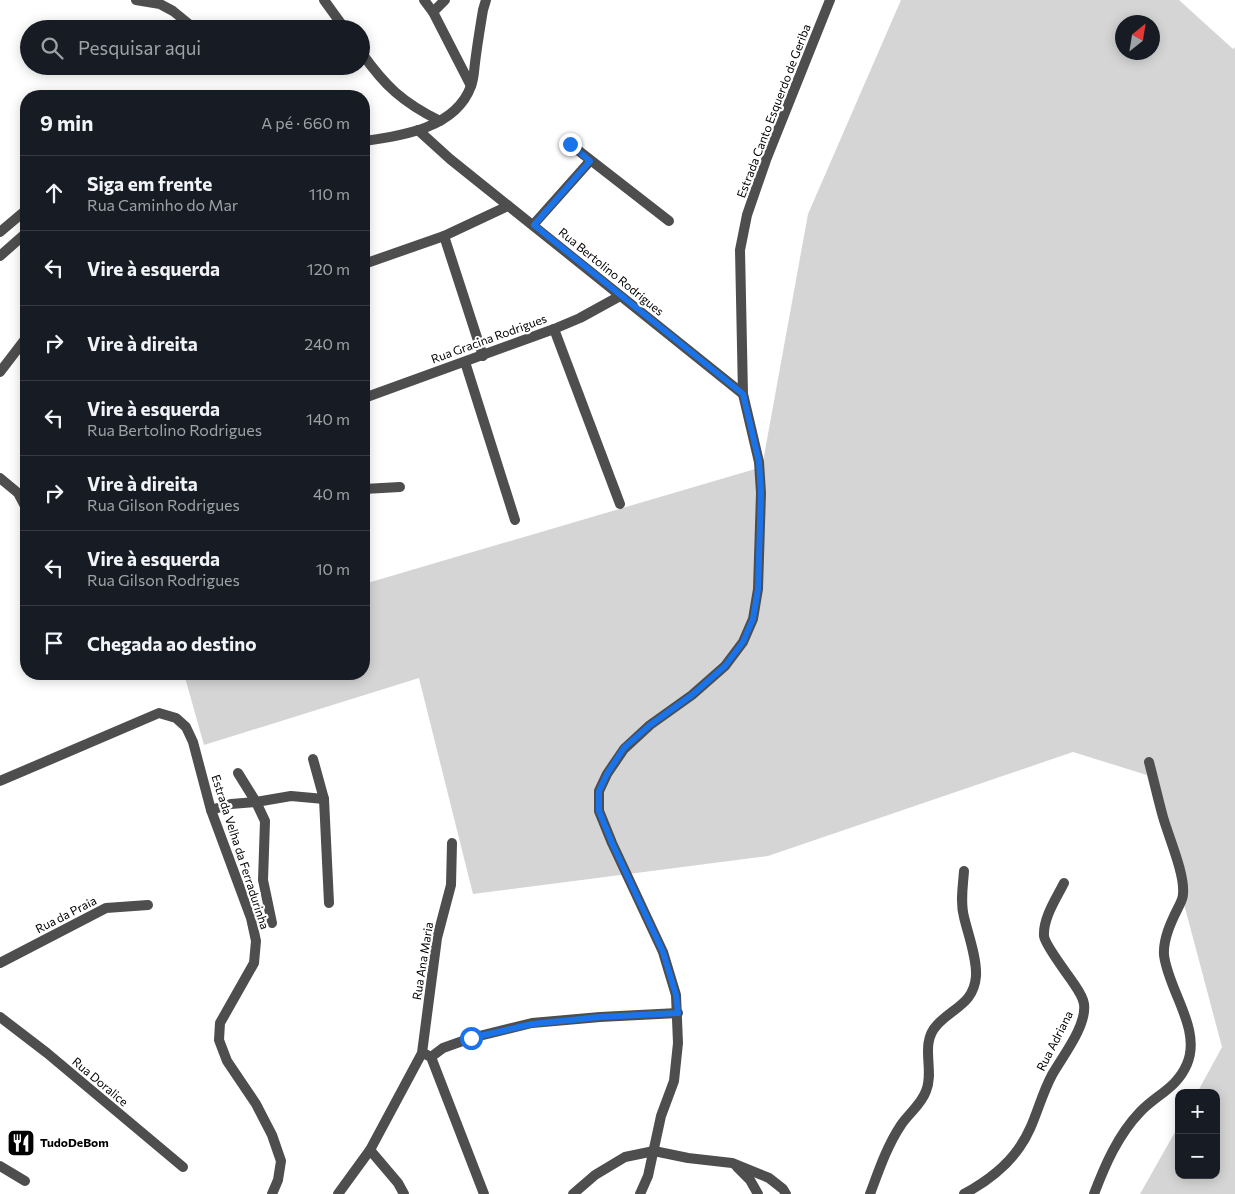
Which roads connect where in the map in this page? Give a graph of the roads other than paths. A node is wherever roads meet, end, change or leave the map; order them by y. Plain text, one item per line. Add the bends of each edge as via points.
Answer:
1 (136, 0) edge
2 (324, 0) edge
3 (424, 0) edge
4 (445, 0) edge
5 (486, 0) edge
6 (830, 0) edge
7 (433, 12) junction
8 (184, 20) edge
9 (338, 20) edge
10 (370, 65) edge
11 (471, 86) junction
12 (440, 121) junction
13 (418, 130) junction
14 (370, 140) edge
15 (570, 144) dead end
16 (590, 161) junction
17 (508, 206) junction
18 (20, 215) edge
19 (669, 221) dead end
20 (534, 225) junction
21 (0, 232) edge
22 (444, 236) junction
23 (20, 238) edge
24 (0, 256) edge
25 (370, 262) edge
26 (620, 296) junction
27 (554, 329) junction
28 (20, 346) edge
29 (483, 356) junction
30 (465, 362) junction
31 (0, 372) edge
32 (743, 394) junction
33 (370, 396) edge
34 (0, 478) edge
35 (400, 487) dead end
36 (370, 489) edge
37 (20, 497) edge
38 (620, 504) dead end
39 (515, 520) dead end
40 (313, 759) dead end
41 (1149, 762) dead end
42 (238, 773) dead end
43 (0, 781) edge
44 (324, 799) junction
45 (256, 802) junction
46 (211, 810) junction
47 (452, 843) dead end
48 (964, 871) dead end
49 (1064, 883) dead end
50 (329, 903) dead end
51 (148, 905) dead end
52 (272, 923) dead end
53 (0, 963) edge
54 (678, 1013) junction
55 (0, 1017) edge
56 (427, 1055) junction
57 (370, 1150) junction
58 (654, 1151) junction
59 (732, 1163) junction
60 (0, 1166) edge
61 (183, 1166) dead end
62 (25, 1181) dead end
63 (272, 1194) edge
64 (338, 1194) edge
65 (404, 1194) edge
66 (484, 1194) edge
67 (573, 1194) edge
68 (640, 1194) edge
69 (758, 1194) edge
70 (786, 1194) edge
71 (870, 1194) edge
72 (964, 1194) edge
73 (1094, 1194) edge

1 - 8 street via 160,4
2 - 9 street
3 - 7 street
4 - 7 street
5 - 11 street
6 - 32 street, Estrada Canto Esquerdo de Geriba via 747,216 740,250
7 - 11 street
10 - 12 street via 395,94
11 - 12 street via 458,106
12 - 13 street
13 - 14 street
13 - 17 street, Rua Bertolino Rodrigues
15 - 16 street
16 - 19 street
16 - 20 street
17 - 20 street, Rua Bertolino Rodrigues
17 - 22 street
18 - 21 street
20 - 26 street, Rua Bertolino Rodrigues
22 - 25 street
22 - 29 street
23 - 24 street
26 - 27 street, Rua Gracina Rodrigues
26 - 32 street, Rua Bertolino Rodrigues
27 - 29 street, Rua Gracina Rodrigues
27 - 38 street
28 - 31 street
29 - 30 street, Rua Gracina Rodrigues
30 - 33 street, Rua Gracina Rodrigues
30 - 39 street
32 - 54 street, Estrada Canto Esquerdo de Geriba via 759,462 761,493 758,589 753,619 743,642 725,666 624,748 599,791 599,811 663,952
34 - 37 street
35 - 36 street
40 - 44 street
41 - 73 street via 1183,879 1183,896 1166,936 1164,954 1191,1034 1190,1053 1187,1065 1174,1085 1141,1110 1124,1130
42 - 45 street
43 - 46 street, Estrada Velha da Ferradurinha via 159,713 176,718 186,727
44 - 45 street via 291,796
44 - 50 street
45 - 46 street
45 - 52 street via 264,821 263,880
46 - 63 street, Estrada Velha da Ferradurinha via 248,909 256,941 254,962 220,1022 219,1040 227,1061 256,1104 281,1161
47 - 56 street, Rua Ana Maria via 451,885 437,938
48 - 71 street via 962,900 976,976 972,991 964,1004 937,1025 930,1036 927,1091 889,1144
49 - 72 street, Rua Adriana via 1045,923 1044,938 1078,989 1084,1003 1083,1019 1040,1099 1029,1132 1018,1149 1000,1169
51 - 53 street, Rua da Praia via 106,908
54 - 56 street via 532,1024 471,1038
54 - 58 street, Estrada Canto Esquerdo de Geriba via 674,1081 661,1116
55 - 61 street, Rua Doralice
56 - 57 street
56 - 66 street
57 - 64 street
57 - 65 street
58 - 59 street
58 - 67 street via 625,1157 595,1175
58 - 68 street, Estrada Canto Esquerdo de Geriba
59 - 69 street via 750,1180
59 - 70 street via 769,1178
60 - 62 street

